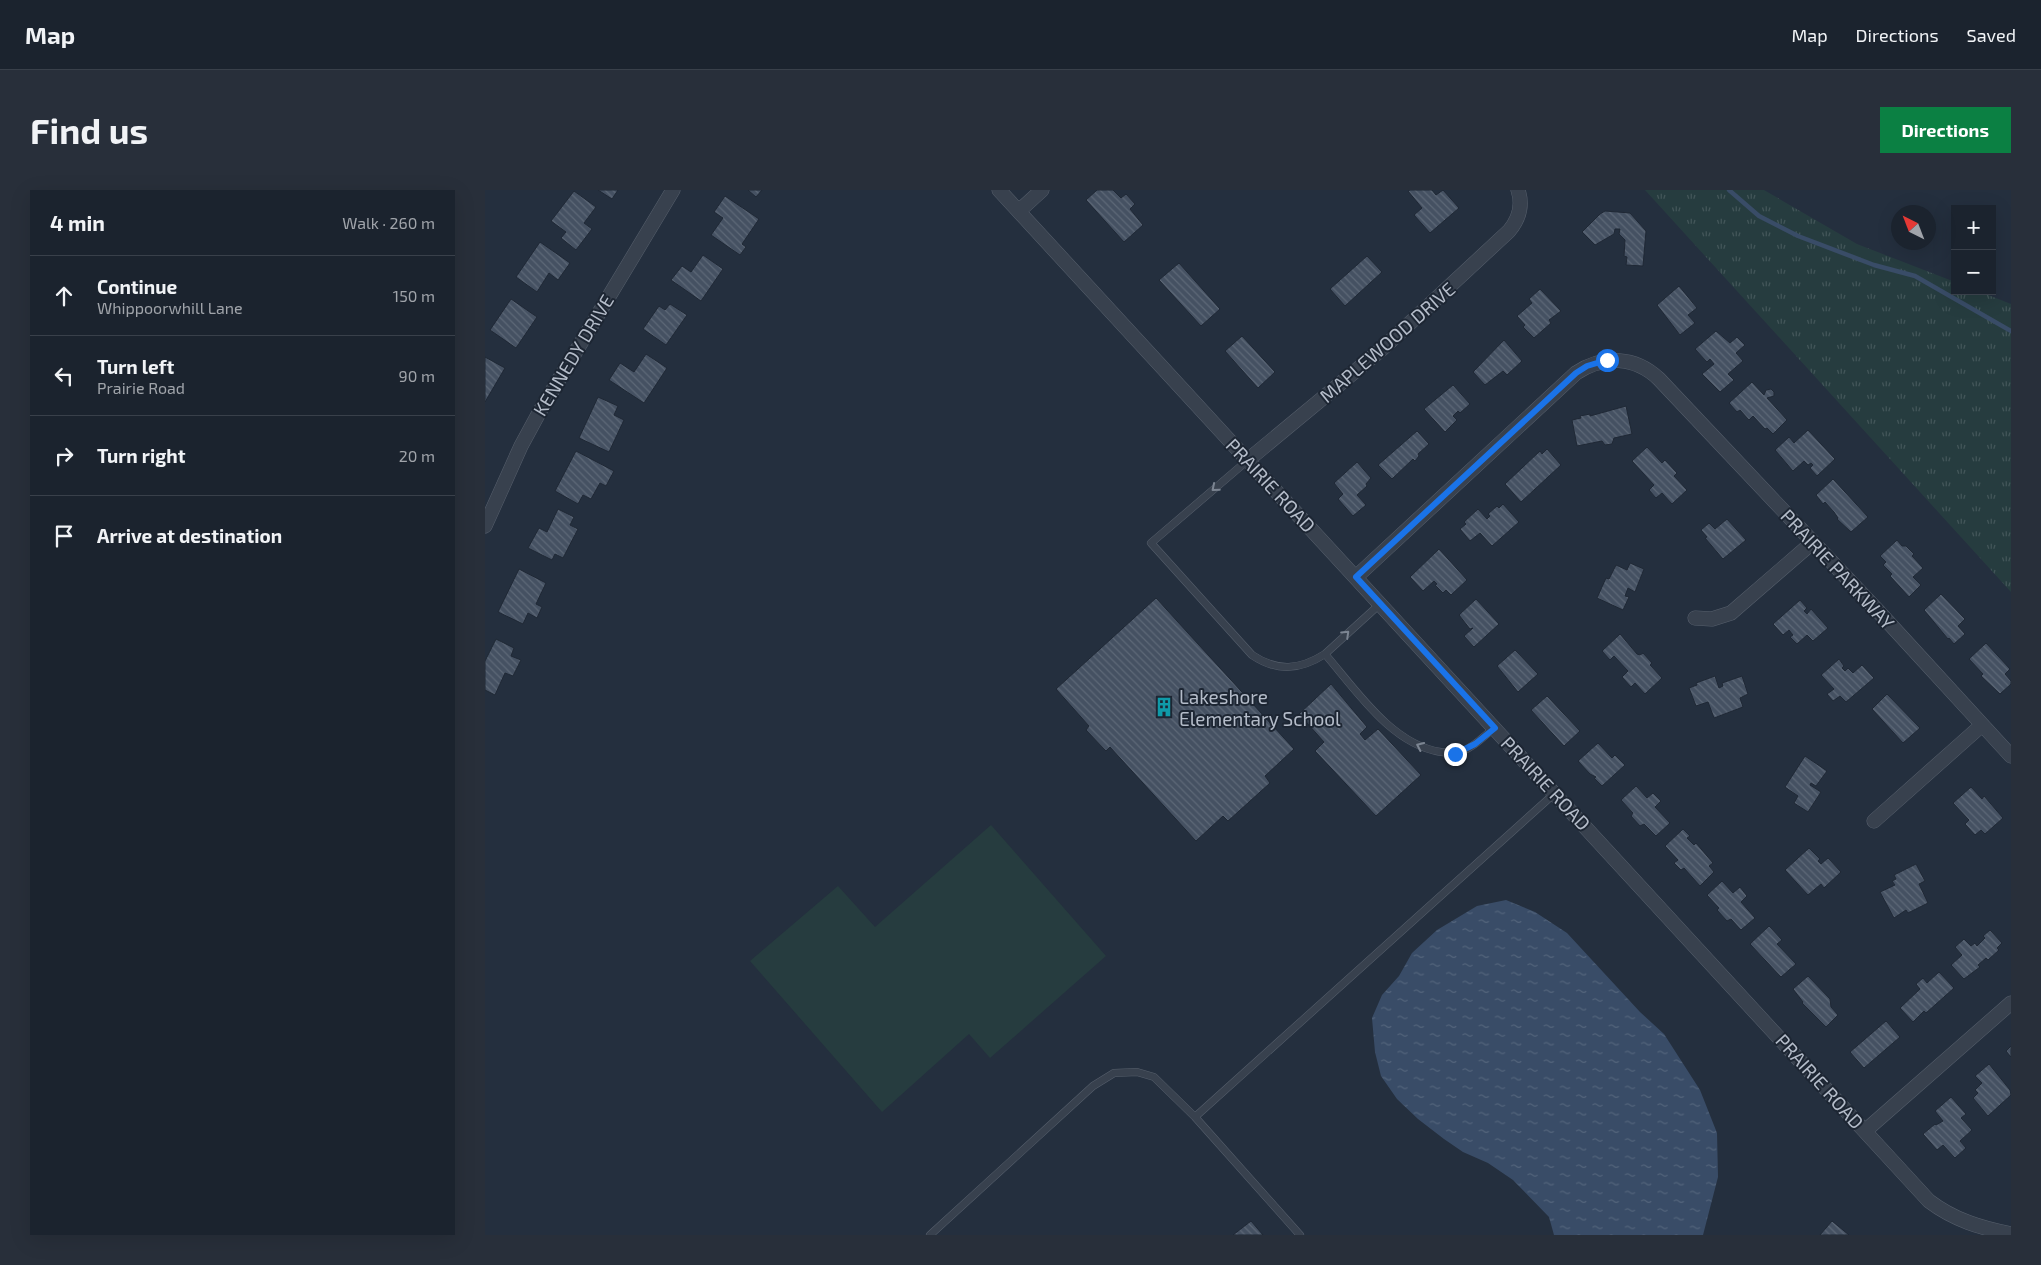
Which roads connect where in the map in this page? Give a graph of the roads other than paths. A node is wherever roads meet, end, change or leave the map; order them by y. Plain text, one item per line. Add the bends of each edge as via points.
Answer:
1 (673, 190) edge
2 (999, 190) edge
3 (1042, 190) edge
4 (1518, 190) edge
5 (1019, 211) junction
6 (1249, 460) junction
7 (485, 526) edge
8 (1813, 542) junction
9 (1356, 577) junction
10 (1380, 604) junction
11 (1695, 618) dead end
12 (1325, 654) junction
13 (1982, 725) junction
14 (1495, 728) junction
15 (2011, 756) edge
16 (1555, 793) junction
17 (1874, 821) dead end
18 (2011, 1003) edge
19 (1195, 1117) junction
20 (1865, 1131) junction
21 (2011, 1234) edge
22 (930, 1235) edge
23 (1300, 1235) edge

1 - 7 street, KENNEDY DRIVE via 540,411
2 - 5 street, PRAIRIE ROAD
3 - 5 street
4 - 6 street, MAPLEWOOD DRIVE via 1521,206 1509,231 1422,313
5 - 6 street, PRAIRIE ROAD
6 - 9 street, PRAIRIE ROAD
6 -> 12 lane via 1151,543 1252,655 1263,663 1279,668 1310,664
8 - 9 street, PRAIRIE PARKWAY via 1645,368 1625,360 1607,360 1583,368
8 - 11 street via 1731,613 1712,619
8 - 13 street, PRAIRIE PARKWAY
9 - 10 street, PRAIRIE ROAD
12 -> 10 lane
10 - 14 street, PRAIRIE ROAD
14 -> 12 lane via 1475,744 1455,754 1428,750 1388,726
13 - 15 street, PRAIRIE PARKWAY
13 - 17 street
14 - 16 street, PRAIRIE ROAD
16 - 19 lane
16 - 20 street, PRAIRIE ROAD
18 - 20 street
19 - 22 lane via 1154,1077 1137,1072 1114,1073 1093,1086
19 - 23 lane
20 - 21 street, PRAIRIE ROAD via 1934,1204 1970,1224

